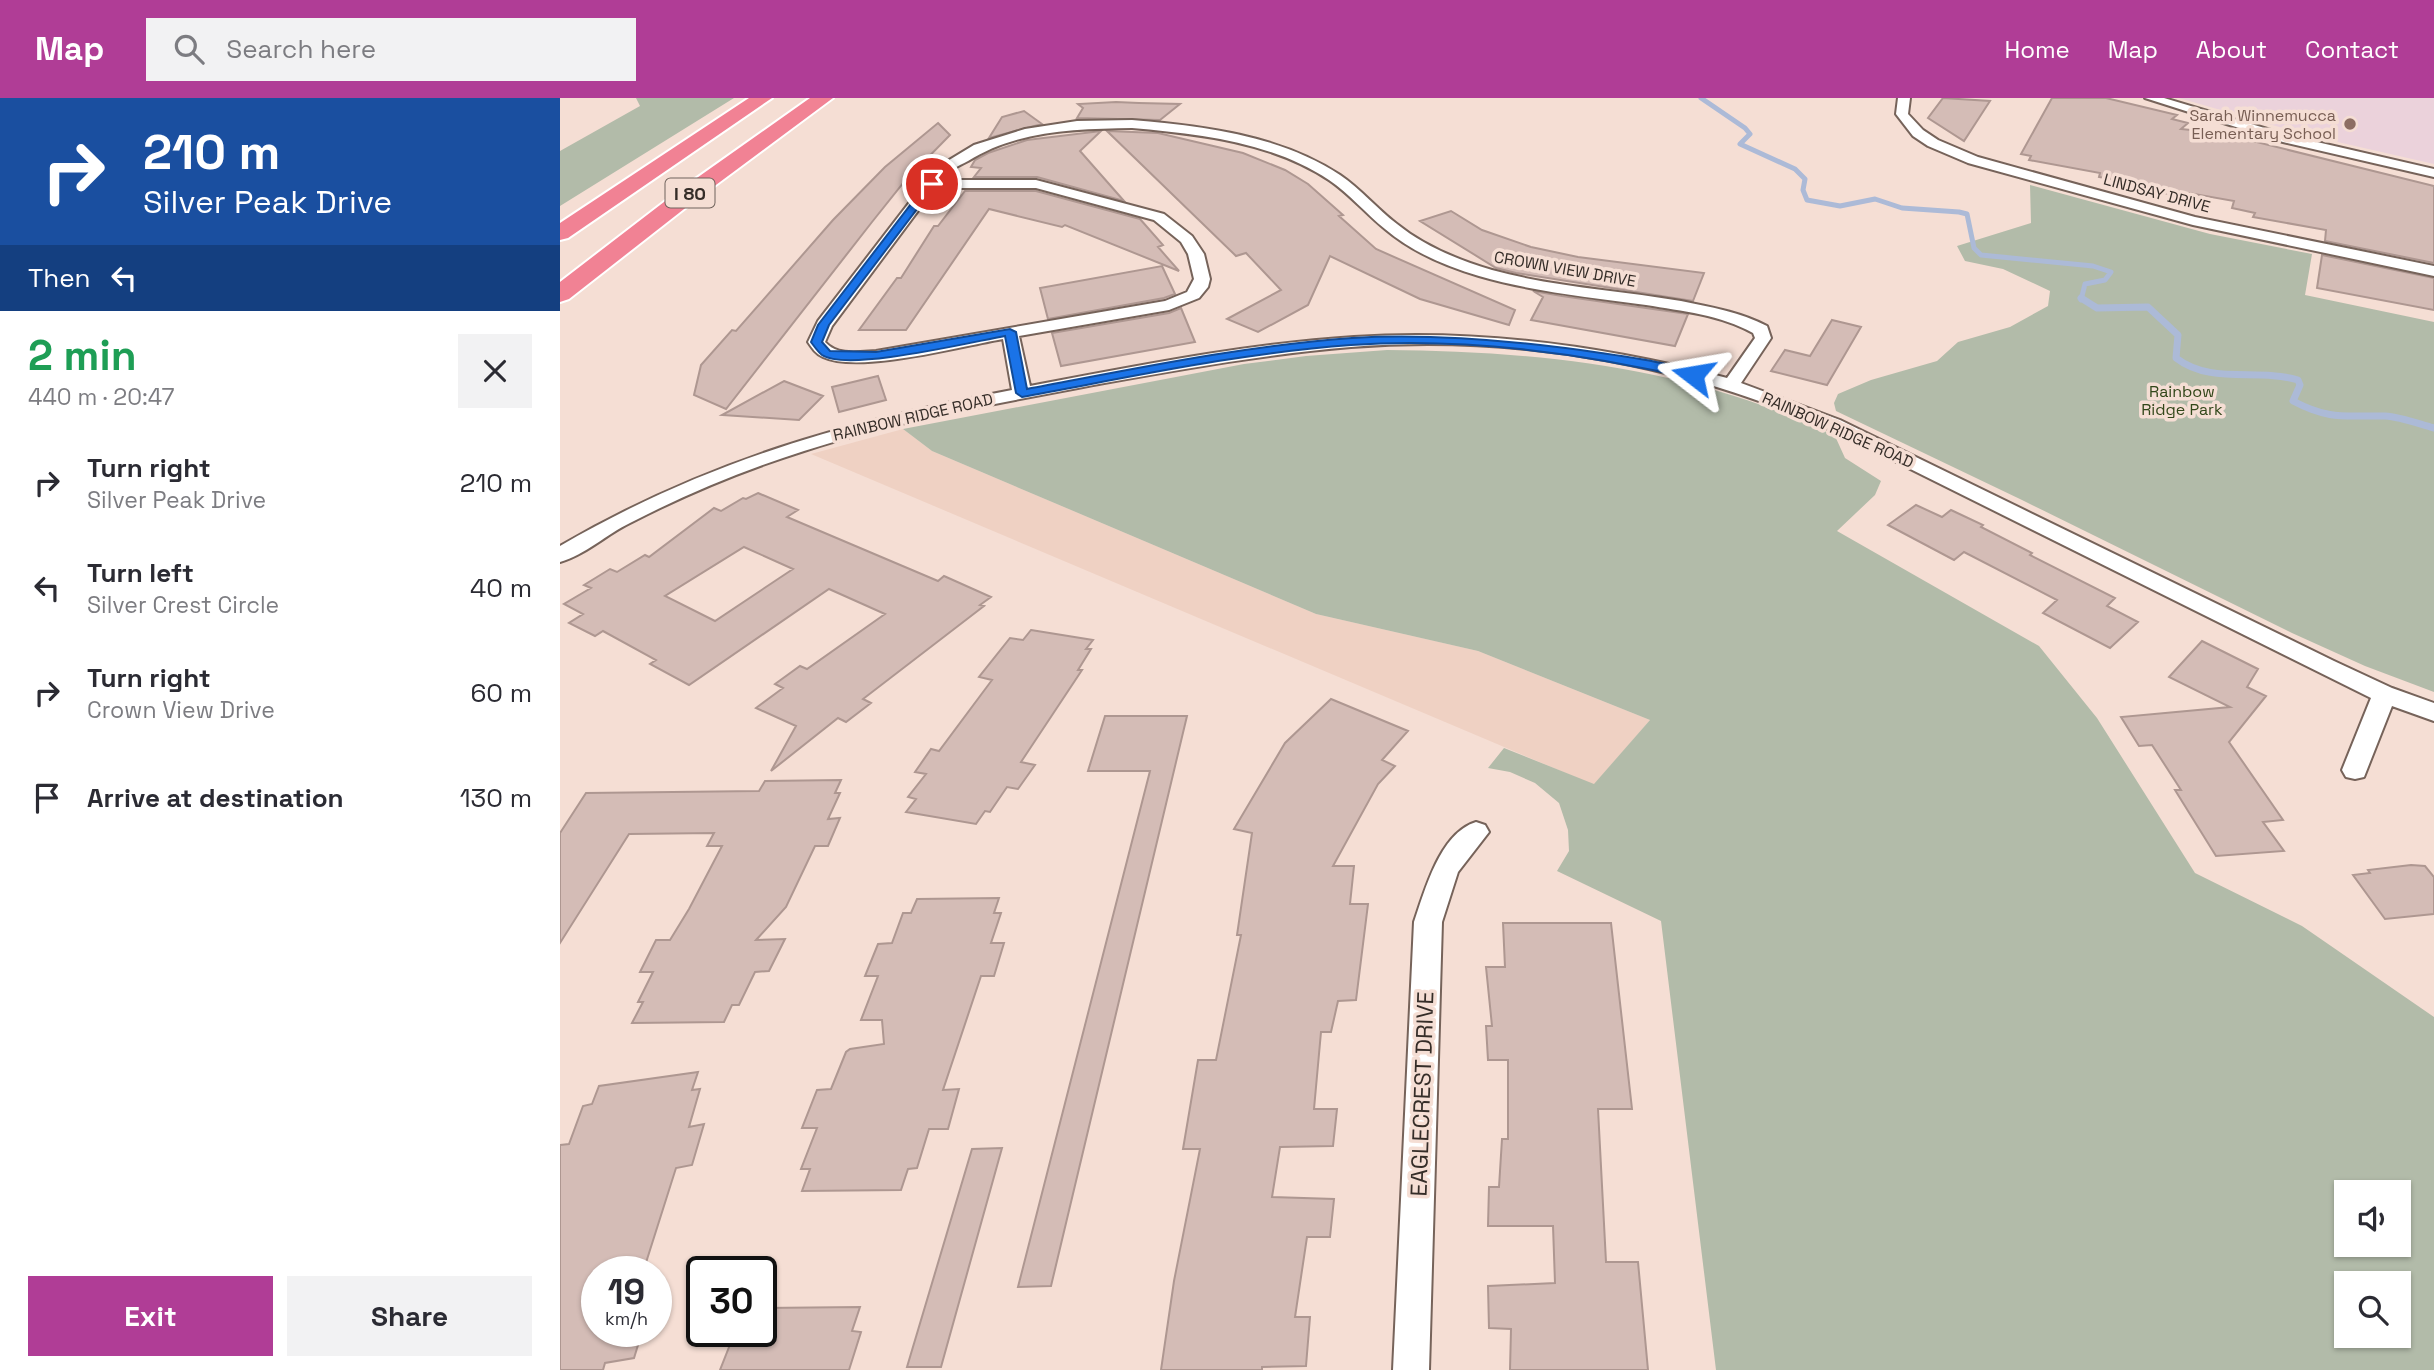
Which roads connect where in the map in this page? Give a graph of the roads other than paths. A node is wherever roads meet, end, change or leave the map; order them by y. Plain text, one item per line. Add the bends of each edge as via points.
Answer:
1 (762, 98) edge
2 (823, 98) edge
3 (1904, 98) edge
4 (2151, 98) edge
5 (2434, 173) edge
6 (932, 184) junction
7 (560, 233) edge
8 (2434, 271) edge
9 (560, 294) edge
10 (1010, 332) junction
11 (1731, 385) junction
12 (1022, 393) junction
13 (560, 555) edge
14 (2384, 694) junction
15 (2434, 712) edge
16 (2355, 770) dead end
17 (1476, 832) dead end
18 (1411, 1370) edge

1 - 7 highway, I 80
2 - 9 highway, I 80
3 - 8 street, LINDSAY DRIVE via 1902,114 1918,133 1973,160 2205,224
4 - 5 street via 2288,139
6 - 10 street, CROWN VIEW DRIVE via 824,325 816,342 826,353 876,356
6 - 10 street via 1037,184 1139,209 1175,228 1196,254 1200,287 1182,300
6 - 11 street, CROWN VIEW DRIVE via 950,163 976,149 1069,125 1130,123 1243,139 1327,173 1399,233 1456,263 1517,281 1670,304 1747,321 1761,330 1763,338
10 - 12 street
11 - 12 street, RAINBOW RIDGE ROAD via 1587,353 1498,343 1403,340 1242,353
11 - 14 street, RAINBOW RIDGE ROAD via 1829,423
12 - 13 street, RAINBOW RIDGE ROAD via 889,420 782,450 674,493
14 - 15 street, RAINBOW RIDGE ROAD
14 - 16 street
17 - 18 street, EAGLECREST DRIVE via 1446,867 1428,922

